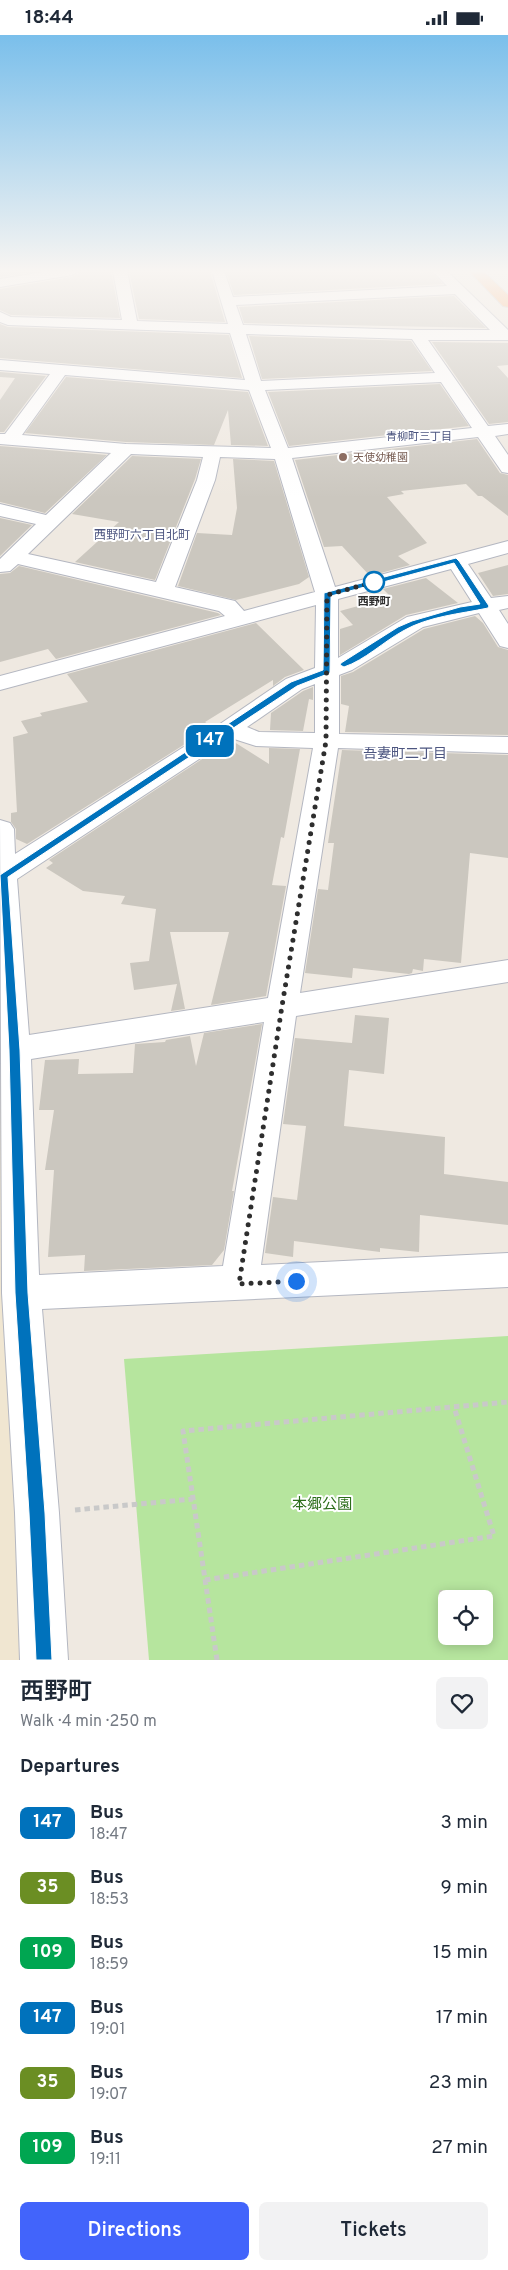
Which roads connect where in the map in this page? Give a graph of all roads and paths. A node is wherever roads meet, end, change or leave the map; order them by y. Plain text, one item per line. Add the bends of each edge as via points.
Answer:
1 (243, 347) edge
2 (425, 347) edge
3 (0, 365) edge
4 (62, 370) junction
5 (446, 377) junction
6 (255, 386) junction
7 (508, 429) edge
8 (484, 432) junction
9 (5, 439) edge
10 (126, 449) junction
11 (213, 451) junction
12 (282, 454) junction
13 (508, 468) edge
14 (0, 510) edge
15 (50, 522) junction
16 (508, 547) edge
17 (456, 561) junction
18 (7, 563) edge
19 (163, 589) junction
20 (327, 595) junction
21 (508, 602) edge
22 (485, 606) junction
23 (240, 619) junction
24 (508, 641) edge
25 (327, 671) junction
26 (0, 683) edge
27 (229, 729) junction
28 (326, 741) junction
29 (508, 745) edge
30 (0, 829) edge
31 (1, 876) edge
32 (508, 971) edge
33 (282, 1006) junction
34 (7, 1051) edge
35 (508, 1270) edge
36 (239, 1284) junction
37 (21, 1293) junction
38 (508, 1403) edge
39 (454, 1407) junction
40 (193, 1499) junction
41 (37, 1513) junction
42 (205, 1580) junction
43 (44, 1660) edge
44 (217, 1660) edge

1 - 6 street
2 - 5 street
3 - 4 street
4 - 6 street
4 - 9 street
5 - 6 street
5 - 8 street
6 - 12 street
7 - 8 street
8 - 12 street
8 - 13 street
9 - 10 street
10 - 11 street
10 - 15 street
11 - 12 street
11 - 19 street via 206,479
12 - 20 street
14 - 15 street
15 - 18 street
16 - 17 street
17 - 20 street
17 - 22 street
18 - 19 street
19 - 23 street via 227,607
20 - 23 street
20 - 25 street
21 - 22 street
22 - 24 street
22 - 25 street via 460,609 415,623 344,665
23 - 26 street
25 - 27 street via 294,684
25 - 28 street
27 - 28 street via 256,739
27 - 31 street
28 - 29 street
28 - 33 street
30 - 31 street
31 - 34 street
32 - 33 street
33 - 34 street
33 - 36 street
34 - 37 street
35 - 36 street
36 - 37 street
37 - 41 street
38 - 39 path
39 - 40 path via 183,1431
39 - 42 path via 494,1536
40 - 41 path
40 - 42 path
41 - 43 street
42 - 44 path

